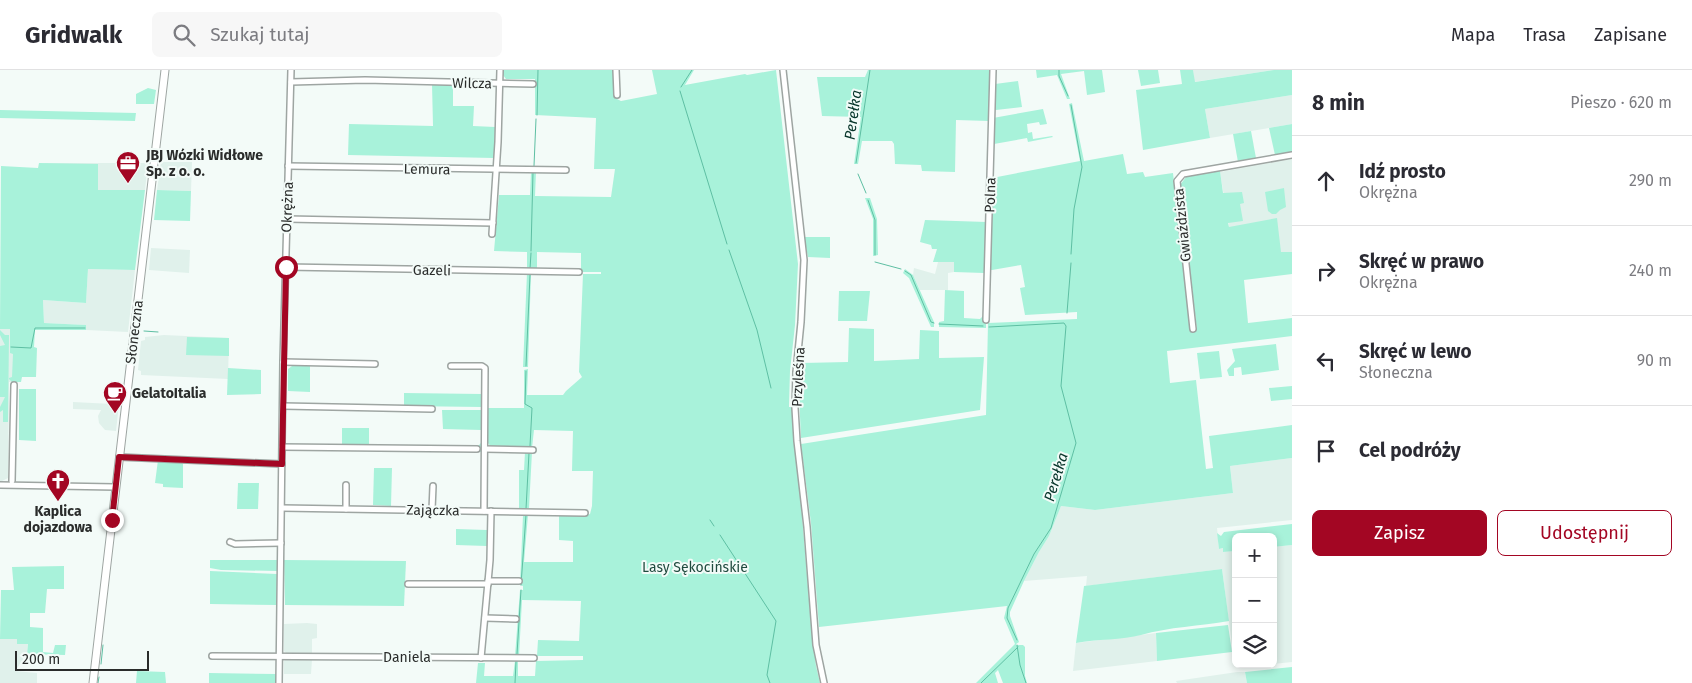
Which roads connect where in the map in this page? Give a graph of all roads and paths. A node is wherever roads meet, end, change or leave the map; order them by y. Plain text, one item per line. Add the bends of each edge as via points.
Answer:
1 (165, 70) edge
2 (291, 70) edge
3 (500, 70) edge
4 (616, 70) edge
5 (782, 70) edge
6 (992, 70) edge
7 (291, 82) junction
8 (500, 83) junction
9 (533, 84) dead end
10 (617, 95) dead end
11 (1292, 155) edge
12 (288, 166) junction
13 (497, 170) junction
14 (566, 170) dead end
15 (287, 219) junction
16 (493, 223) junction
17 (492, 234) dead end
18 (286, 267) junction
19 (579, 272) dead end
20 (986, 320) dead end
21 (1193, 329) dead end
22 (284, 362) junction
23 (375, 364) dead end
24 (451, 366) dead end
25 (14, 385) dead end
26 (283, 406) junction
27 (432, 409) dead end
28 (282, 447) junction
29 (477, 449) dead end
30 (484, 449) junction
31 (533, 450) dead end
32 (119, 457) junction
33 (282, 464) junction
34 (12, 481) dead end
35 (0, 485) edge
36 (346, 485) dead end
37 (433, 486) dead end
38 (115, 487) junction
39 (282, 508) junction
40 (346, 509) junction
41 (432, 510) junction
42 (484, 511) junction
43 (491, 511) junction
44 (585, 512) dead end
45 (230, 542) dead end
46 (281, 543) junction
47 (520, 581) dead end
48 (488, 582) junction
49 (408, 584) dead end
50 (485, 618) junction
51 (516, 619) dead end
52 (212, 656) dead end
53 (280, 656) junction
54 (481, 658) junction
55 (534, 658) dead end
56 (93, 683) edge
57 (279, 683) edge
58 (824, 683) edge

1 - 32 main road, Słoneczna
2 - 7 street, Okrężna
3 - 8 street
4 - 10 street
5 - 58 street, Przyleśna via 804,260 796,372 797,441 816,645
6 - 20 street, Polna
7 - 8 street, Wilcza
7 - 12 street, Okrężna
8 - 9 street, Wilcza
8 - 13 street
11 - 21 street, Gwiaździsta via 1183,174 1177,181
12 - 13 street, Lemura
12 - 15 street, Okrężna
13 - 14 street, Lemura
13 - 16 street
15 - 16 street
15 - 18 street, Okrężna
16 - 17 street
18 - 19 street, Gazeli
18 - 22 street, Okrężna
22 - 23 street
22 - 26 street, Okrężna
24 - 30 street via 485,368
25 - 34 street
26 - 27 street
26 - 28 street, Okrężna
28 - 29 street
28 - 33 street, Okrężna
30 - 31 street
30 - 42 street
32 - 33 street
32 - 38 main road, Słoneczna
33 - 39 street, Okrężna
35 - 38 street
36 - 40 street
37 - 41 street
38 - 56 main road, Słoneczna
39 - 40 street, Zajączka
39 - 46 street, Okrężna
40 - 41 street, Zajączka
41 - 42 street, Zajączka
42 - 43 street, Zajączka
43 - 44 street, Zajączka
43 - 48 street
45 - 46 street
46 - 53 street, Okrężna
47 - 48 street
48 - 49 street
48 - 50 street
50 - 51 street
50 - 54 street
52 - 53 street, Daniela
53 - 54 street, Daniela
53 - 57 street, Okrężna
54 - 55 street, Daniela

